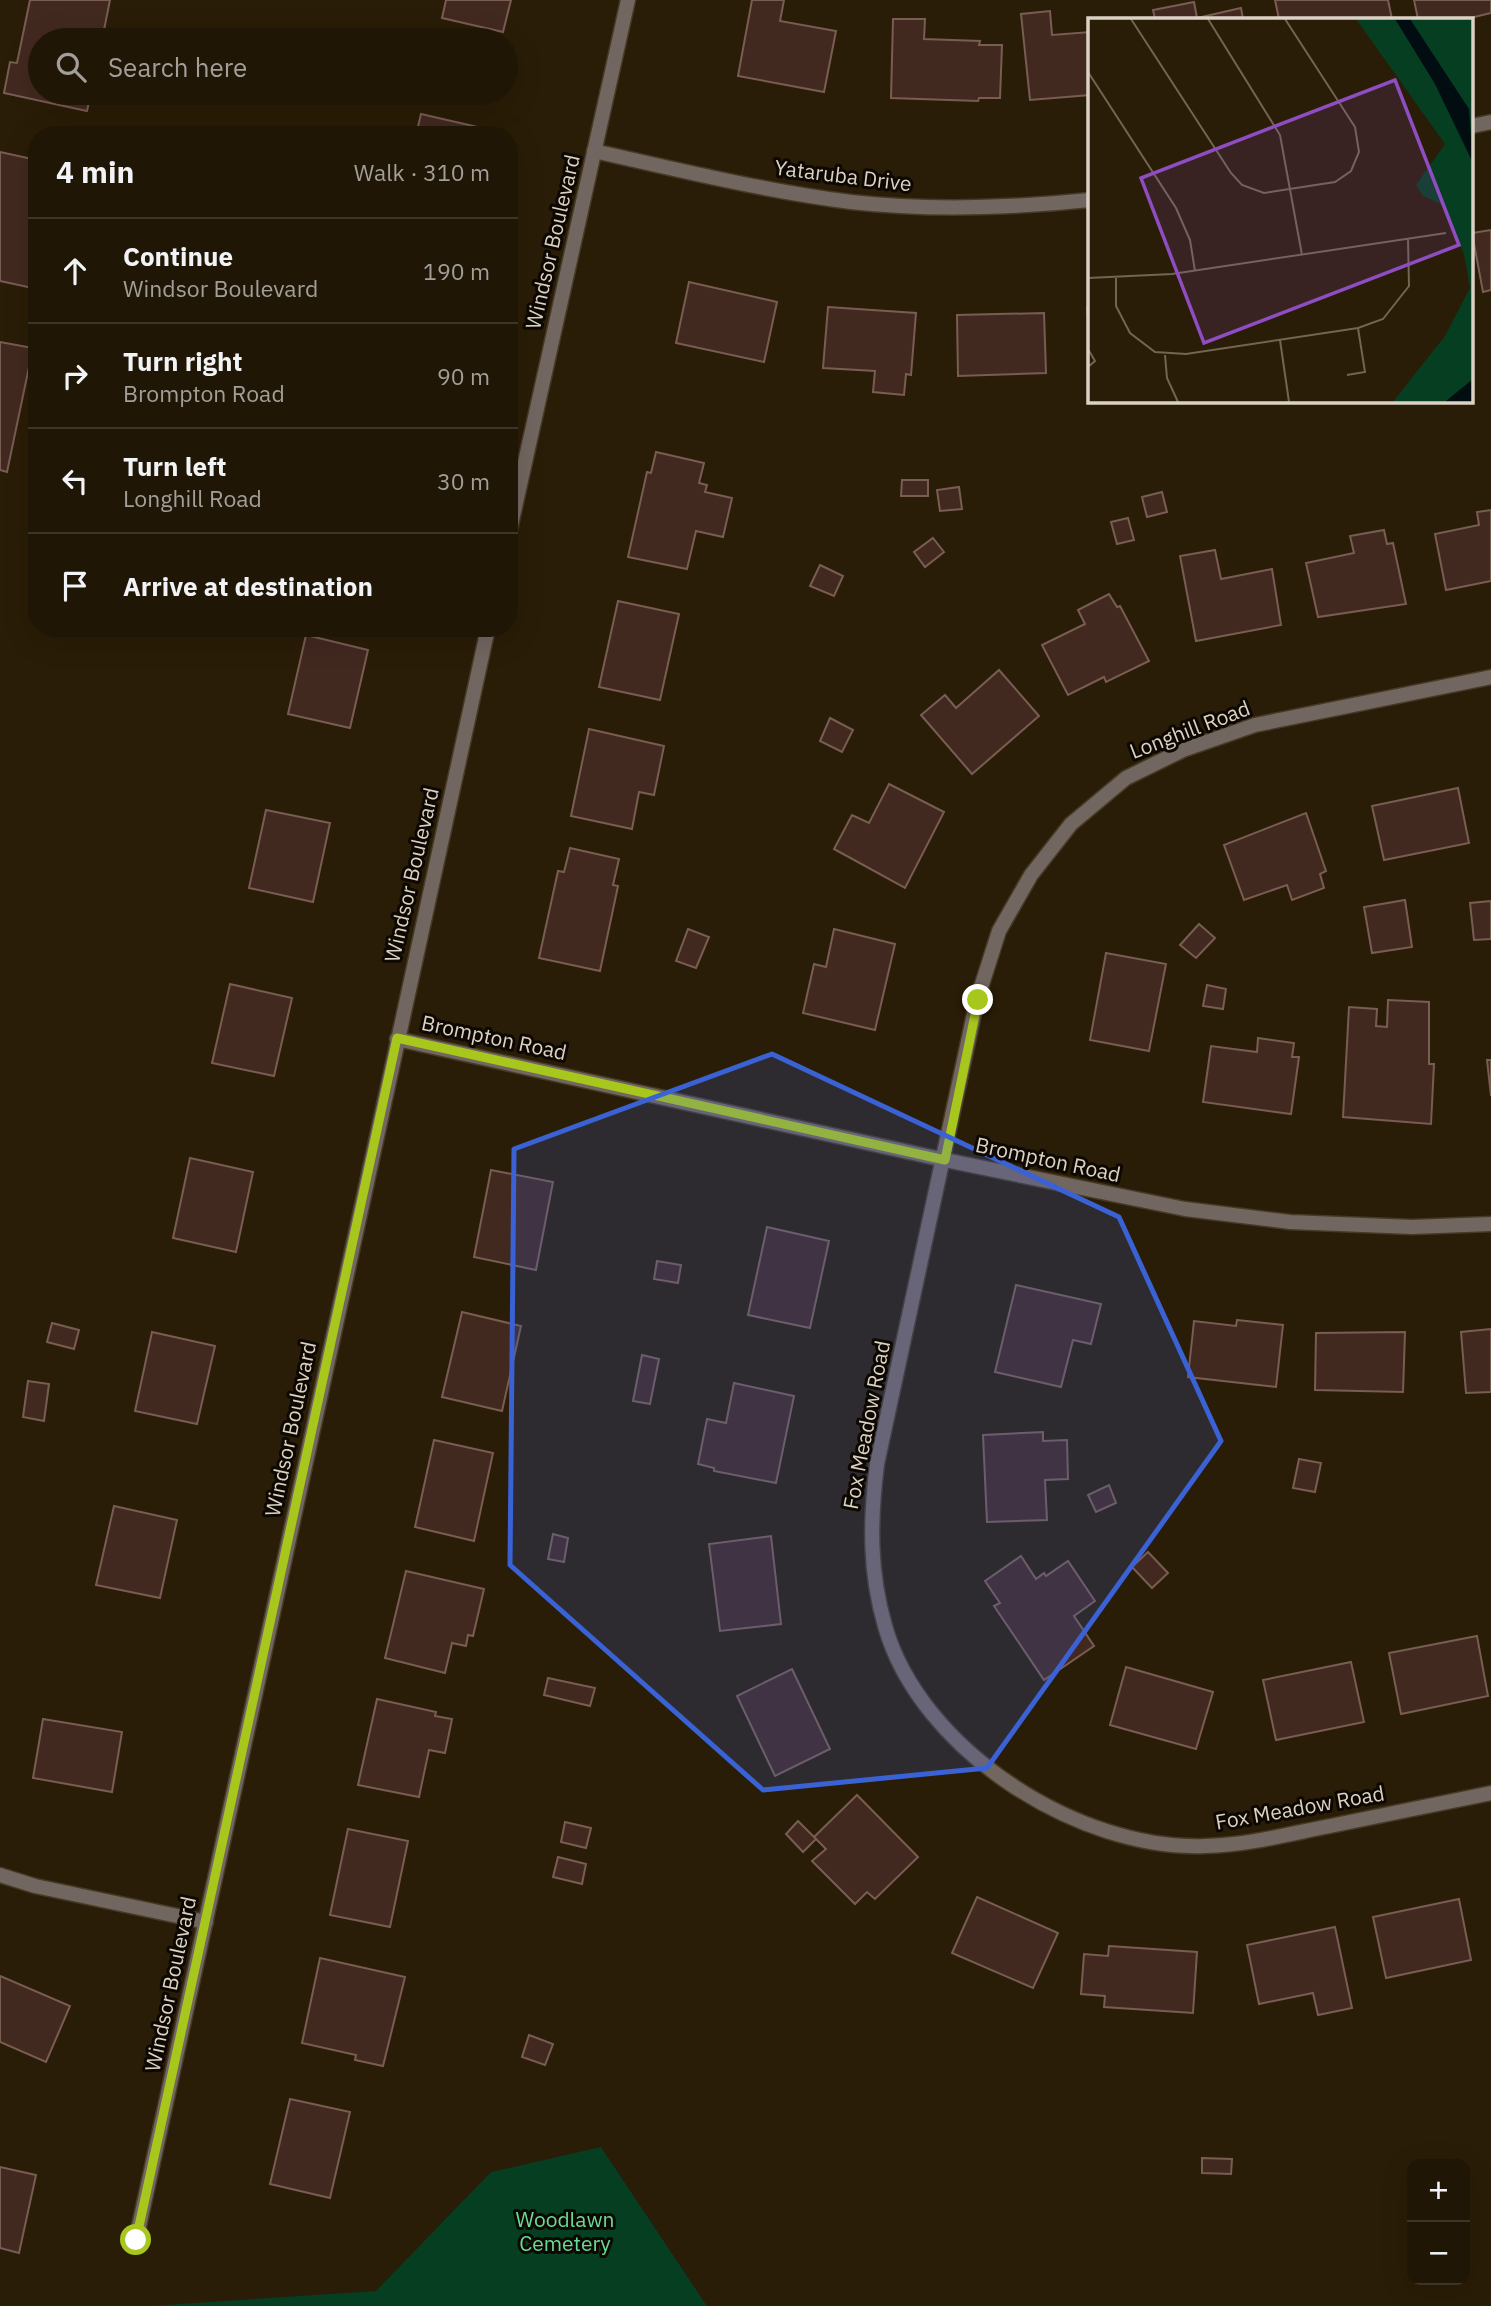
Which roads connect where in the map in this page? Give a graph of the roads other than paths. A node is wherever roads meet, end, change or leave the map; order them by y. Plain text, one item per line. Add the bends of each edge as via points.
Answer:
1 (628, 0) edge
2 (594, 151) junction
3 (1088, 200) edge
4 (518, 493) edge
5 (486, 637) edge
6 (1491, 677) edge
7 (397, 1038) junction
8 (945, 1160) junction
9 (1491, 1224) edge
10 (1491, 1793) edge
11 (0, 1875) edge
12 (206, 1922) junction
13 (136, 2240) dead end

1 - 2 street, Windsor Boulevard
2 - 3 street, Yataruba Drive via 764,189 852,202 946,208
2 - 4 street, Windsor Boulevard
5 - 7 street, Windsor Boulevard
6 - 8 street, Longhill Road via 1255,725 1125,778 1071,824 1031,875 999,931 978,1000
7 - 8 street, Brompton Road
7 - 12 street, Windsor Boulevard
8 - 9 street, Brompton Road via 1185,1209 1290,1223
8 - 10 street, Fox Meadow Road via 877,1464 870,1524 873,1575 886,1628 908,1682 939,1720 976,1760 1033,1798 1085,1824 1145,1841 1202,1847 1249,1843
11 - 12 street
12 - 13 street, Windsor Boulevard

